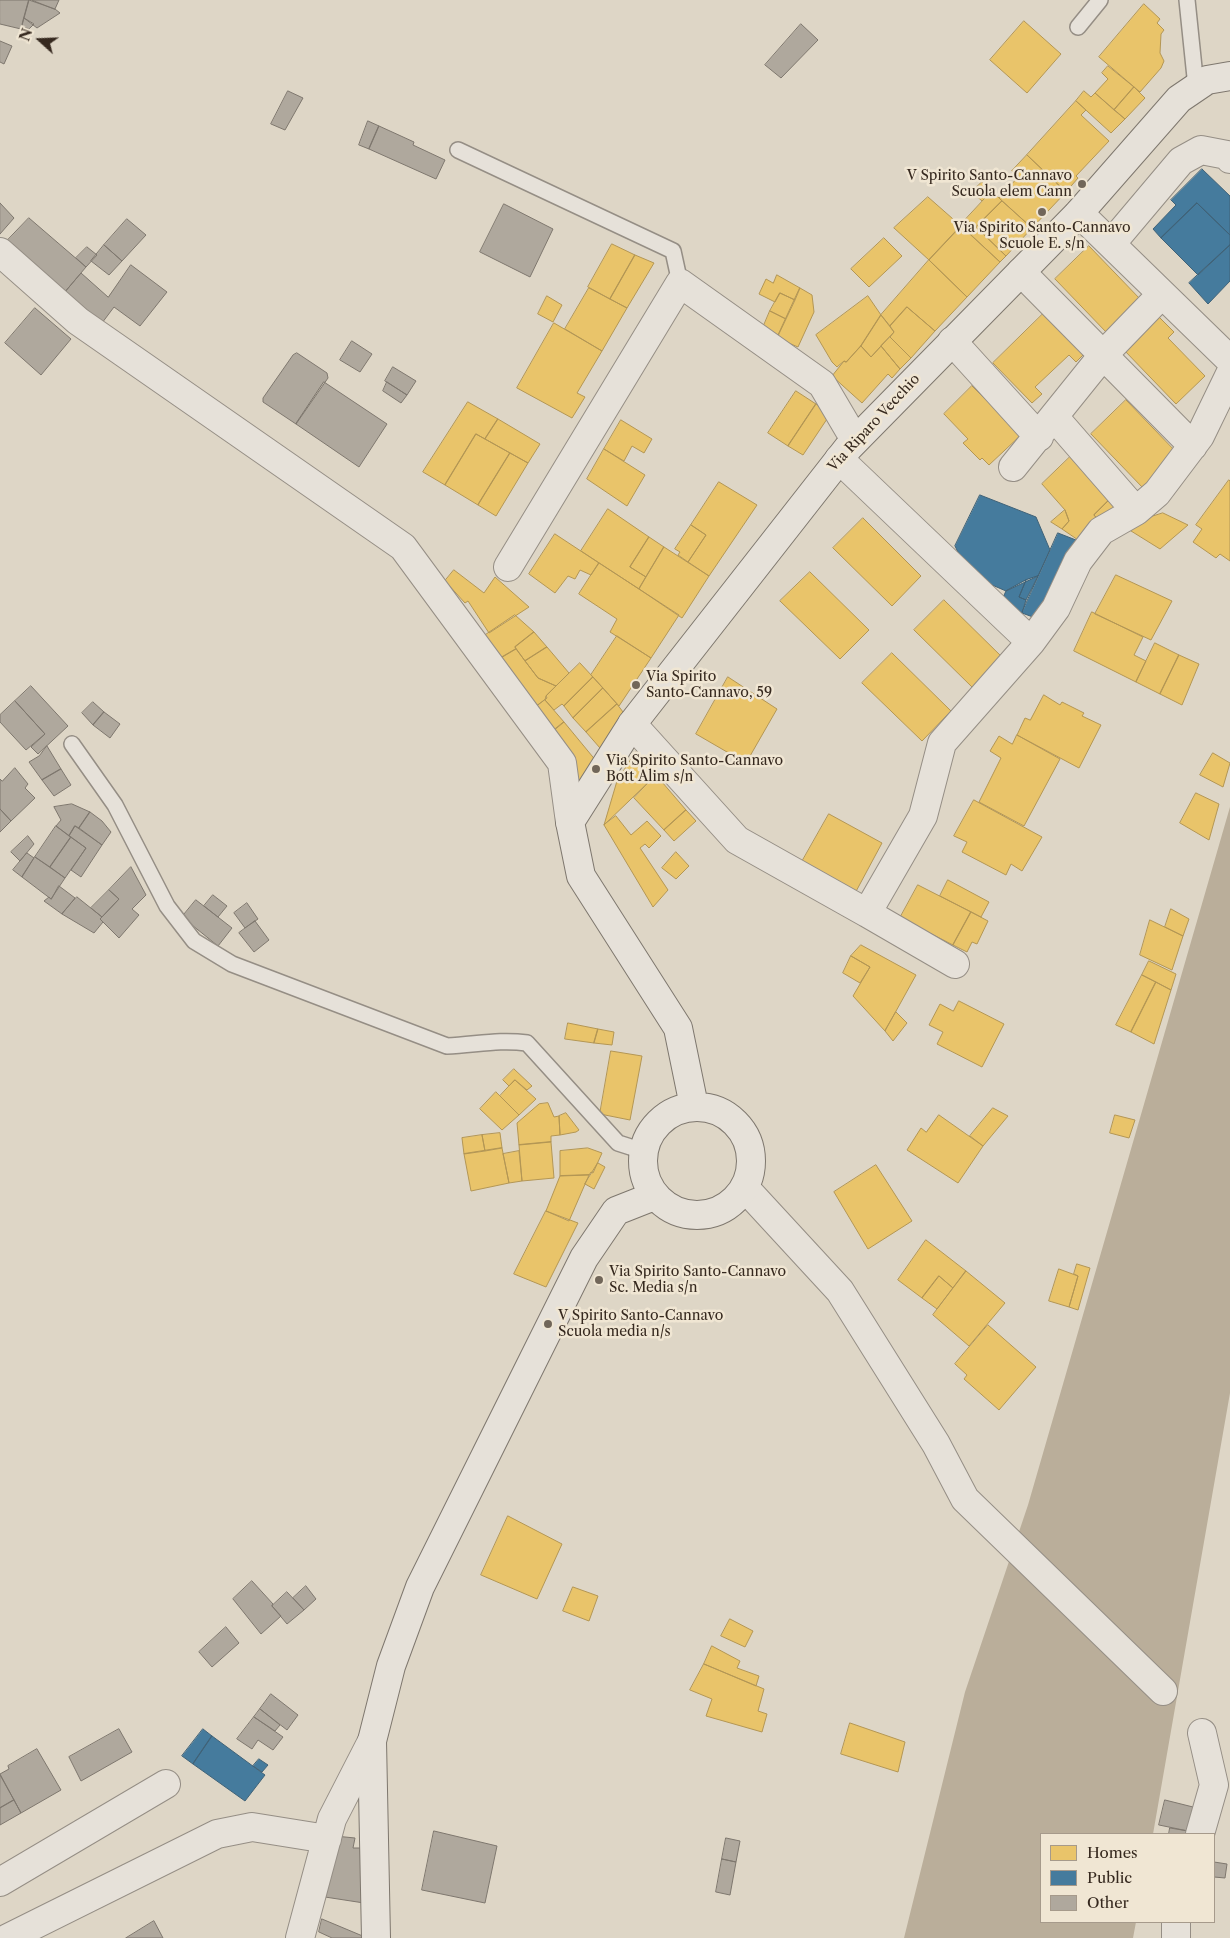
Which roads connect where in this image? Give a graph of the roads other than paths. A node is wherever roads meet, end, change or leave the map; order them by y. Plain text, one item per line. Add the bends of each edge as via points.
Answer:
1 (1100, 0) edge
2 (1187, 0) edge
3 (1078, 27) dead end
4 (1230, 76) edge
5 (1196, 87) junction
6 (458, 150) dead end
7 (1230, 159) edge
8 (1078, 213) junction
9 (1111, 244) junction
10 (0, 252) edge
11 (1021, 272) junction
12 (680, 283) junction
13 (1162, 294) junction
14 (952, 341) junction
15 (1104, 354) junction
16 (1230, 360) edge
17 (1230, 374) edge
18 (1047, 427) junction
19 (1193, 446) junction
20 (847, 449) junction
21 (1013, 467) dead end
22 (1136, 510) junction
23 (508, 567) dead end
24 (1031, 642) junction
25 (632, 724) junction
26 (72, 744) dead end
27 (570, 822) junction
28 (867, 913) junction
29 (955, 964) dead end
30 (694, 1106) junction
31 (643, 1151) junction
32 (745, 1188) junction
33 (654, 1196) junction
34 (1163, 1691) dead end
35 (1202, 1733) dead end
36 (372, 1741) junction
37 (166, 1784) dead end
38 (1200, 1833) edge
39 (327, 1839) junction
40 (0, 1882) edge
41 (1176, 1923) edge
42 (8, 1938) edge
43 (300, 1938) edge
44 (376, 1938) edge
45 (1176, 1938) edge

1 - 3 lane
2 - 5 lane
4 - 5 street, Via Riparo Vecchio via 1207,80
5 - 8 street, Via Riparo Vecchio via 1179,99
6 - 12 lane via 673,251
7 - 9 street via 1227,155 1201,150 1181,161
8 - 9 street
8 - 11 street, Via Riparo Vecchio
9 - 13 street
10 - 27 street via 78,321 403,547 562,763
11 - 14 street, Via Riparo Vecchio
11 - 15 street
12 - 20 street via 822,384
12 - 23 street
13 - 15 street
13 - 16 street
14 - 18 street
14 - 20 street, Via Riparo Vecchio
15 - 18 street
15 - 19 street
17 - 19 street
18 - 21 street
18 - 22 street
19 - 22 street via 1157,494
20 - 24 street
20 - 25 street, Via Riparo Vecchio
22 - 24 street via 1101,531 1078,561 1056,608
24 - 28 street via 942,743 923,816
25 - 27 street, Via Riparo Vecchio
25 - 28 street via 737,840
26 - 31 lane via 115,805 167,906 194,941 232,964 447,1046 504,1039 527,1043 618,1143
27 - 30 street via 582,876 678,1028
28 - 29 street
30 - 31 street via 671,1112 658,1123
30 - 32 street via 717,1110 736,1123 749,1142 752,1166
31 - 33 street via 643,1175
32 - 33 street via 727,1208 702,1216 676,1212
32 - 34 street via 840,1291 936,1444 965,1499
33 - 36 street via 616,1211 584,1258 420,1587 391,1666
35 - 38 street via 1214,1785
36 - 39 street via 332,1819
36 - 44 street
37 - 40 street
39 - 42 street via 252,1827 217,1834
39 - 43 street
41 - 45 street

